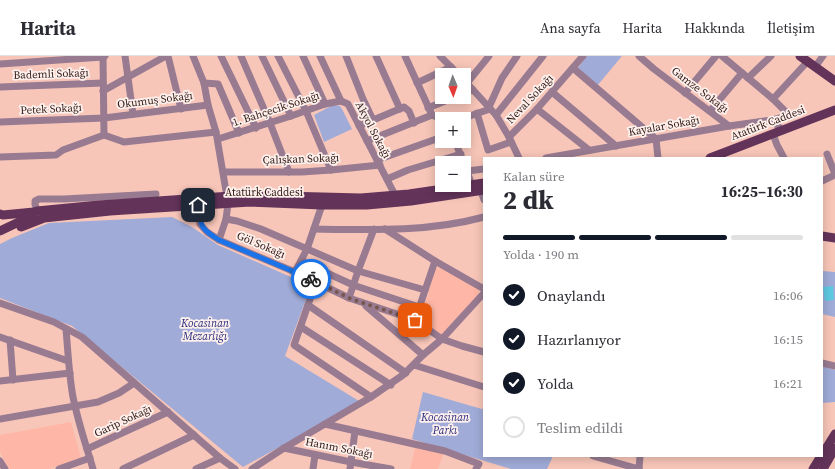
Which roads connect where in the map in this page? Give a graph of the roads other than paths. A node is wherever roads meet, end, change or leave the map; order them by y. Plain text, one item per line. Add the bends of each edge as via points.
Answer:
1 (104, 56) edge
2 (125, 56) edge
3 (167, 56) edge
4 (202, 56) edge
5 (221, 56) edge
6 (241, 56) edge
7 (262, 56) edge
8 (278, 56) edge
9 (303, 56) edge
10 (320, 56) edge
11 (346, 56) edge
12 (376, 56) edge
13 (405, 56) edge
14 (440, 56) edge
15 (489, 56) edge
16 (517, 56) edge
17 (543, 56) edge
18 (639, 56) edge
19 (716, 56) edge
20 (722, 56) edge
21 (771, 56) edge
22 (823, 56) edge
23 (579, 57) edge
24 (193, 58) edge
25 (808, 61) edge
26 (449, 62) edge
27 (0, 64) edge
28 (573, 68) junction
29 (471, 76) edge
30 (745, 76) junction
31 (128, 77) junction
32 (835, 81) edge
33 (204, 83) junction
34 (417, 83) junction
35 (0, 87) edge
36 (103, 87) junction
37 (473, 90) edge
38 (552, 92) junction
39 (685, 93) junction
40 (773, 99) junction
41 (341, 101) junction
42 (325, 104) junction
43 (438, 104) edge
44 (208, 105) junction
45 (428, 108) junction
46 (490, 108) junction
47 (181, 109) junction
48 (400, 109) junction
49 (538, 109) junction
50 (306, 111) junction
51 (710, 111) junction
52 (833, 111) edge
53 (133, 114) junction
54 (477, 114) junction
55 (432, 115) junction
56 (496, 115) junction
57 (291, 116) junction
58 (435, 116) edge
59 (471, 116) edge
60 (104, 118) junction
61 (373, 120) junction
62 (772, 120) junction
63 (0, 122) edge
64 (270, 123) junction
65 (414, 123) junction
66 (359, 126) junction
67 (729, 126) junction
68 (256, 128) junction
69 (782, 130) junction
70 (239, 133) junction
71 (773, 134) junction
72 (104, 135) junction
73 (217, 136) junction
74 (656, 139) junction
75 (435, 140) edge
76 (510, 140) junction
77 (367, 141) junction
78 (616, 146) junction
79 (459, 148) edge
80 (589, 150) junction
81 (461, 154) joint
82 (827, 154) dead end
83 (0, 157) edge
84 (518, 157) edge
85 (551, 157) edge
86 (658, 157) edge
87 (715, 157) edge
88 (783, 157) edge
89 (378, 162) junction
90 (483, 169) edge
91 (331, 170) junction
92 (471, 171) edge
93 (224, 172) junction
94 (289, 172) junction
95 (835, 174) edge
96 (387, 179) junction
97 (823, 180) edge
98 (472, 185) joint
99 (483, 188) edge
100 (156, 194) dead end
101 (395, 195) junction
102 (228, 200) junction
103 (198, 205) junction
104 (322, 205) junction
105 (0, 214) edge
106 (38, 216) junction
107 (483, 217) edge
108 (226, 219) junction
109 (314, 229) junction
110 (374, 229) junction
111 (384, 229) junction
112 (0, 231) edge
113 (823, 236) edge
114 (0, 237) edge
115 (835, 238) edge
116 (219, 240) junction
117 (307, 249) junction
118 (300, 261) junction
119 (435, 261) junction
120 (358, 271) junction
121 (295, 272) junction
122 (316, 282) junction
123 (353, 285) junction
124 (483, 288) edge
125 (425, 290) junction
126 (483, 294) edge
127 (349, 298) junction
128 (0, 303) edge
129 (363, 303) junction
130 (308, 305) junction
131 (419, 307) junction
132 (415, 320) junction
133 (301, 327) junction
134 (66, 329) junction
135 (0, 337) edge
136 (442, 339) junction
137 (10, 340) junction
138 (483, 352) edge
139 (423, 355) junction
140 (68, 361) junction
141 (823, 363) edge
142 (414, 365) junction
143 (835, 366) edge
144 (70, 373) junction
145 (406, 373) junction
146 (13, 380) junction
147 (0, 381) edge
148 (134, 383) junction
149 (391, 385) junction
150 (483, 387) edge
151 (371, 398) junction
152 (75, 406) junction
153 (168, 412) junction
154 (0, 419) edge
155 (325, 424) junction
156 (355, 431) junction
157 (835, 434) edge
158 (194, 435) junction
159 (284, 448) junction
160 (835, 448) edge
161 (87, 449) junction
162 (823, 453) edge
163 (315, 455) junction
164 (596, 457) edge
165 (640, 457) edge
166 (821, 457) edge
167 (90, 458) junction
168 (220, 458) junction
169 (0, 461) edge
170 (350, 466) edge
171 (634, 468) edge
172 (5, 469) edge
173 (59, 469) edge
174 (94, 469) edge
175 (123, 469) edge
176 (196, 469) edge
177 (235, 469) edge
178 (252, 469) edge
179 (313, 469) edge
180 (391, 469) edge
181 (476, 469) edge
182 (813, 469) edge
183 (823, 469) edge

1 - 27 street
1 - 36 street
2 - 31 street
3 - 31 street
3 - 47 street
4 - 24 street
5 - 68 street
6 - 64 street
7 - 57 street
8 - 50 street
9 - 42 street
10 - 41 street, Akyol Sokağı
11 - 61 street
12 - 48 street
13 - 34 street
14 - 26 street
15 - 29 street
16 - 46 street via 502,78
17 - 56 street
18 - 39 street, Gamze Sokağı
19 - 39 street
20 - 30 street
21 - 30 street
22 - 25 street
23 - 28 street, Neval Sokağı
24 - 33 street
25 - 32 main road
25 - 40 street
26 - 34 street
28 - 38 street, Neval Sokağı
28 - 74 street
30 - 40 street
30 - 51 street
31 - 36 street
31 - 53 street
33 - 44 street
33 - 70 street via 218,84
34 - 45 street
35 - 36 street, Bademli Sokağı
36 - 60 street
37 - 46 street
38 - 49 street, Neval Sokağı
38 - 78 street
39 - 51 street, Gamze Sokağı
40 - 62 street via 786,111 786,115
41 - 42 street, 1. Bahçecik Sokağı
41 - 66 street, Akyol Sokağı via 348,104
42 - 50 street, 1. Bahçecik Sokağı
43 - 45 street
44 - 47 street, Okumuş Sokağı
44 - 73 street
45 - 55 street
46 - 54 street
46 - 56 street
47 - 53 street, Okumuş Sokağı
48 - 61 street
48 - 65 street via 404,107 409,111
49 - 76 street, Neval Sokağı
49 - 80 street
50 - 57 street, 1. Bahçecik Sokağı
50 - 91 street
51 - 67 street, Gamze Sokağı
52 - 69 main road, Atatürk Caddesi
53 - 60 street, Okumuş Sokağı
54 - 59 street
54 - 76 street via 488,150
55 - 58 street
55 - 65 street
56 - 76 street
57 - 64 street, 1. Bahçecik Sokağı
60 - 63 street, Petek Sokağı
60 - 72 street
61 - 66 street
62 - 67 street, Kayalar Sokağı
62 - 69 street
64 - 68 street, 1. Bahçecik Sokağı
64 - 94 street
65 - 77 street
66 - 77 street, Akyol Sokağı
67 - 74 street, Kayalar Sokağı
68 - 70 street, 1. Bahçecik Sokağı
69 - 71 main road, Atatürk Caddesi
70 - 73 street, 1. Bahçecik Sokağı
71 - 87 main road, Atatürk Caddesi
71 - 88 street
72 - 73 street, 1. Bahçecik Sokağı via 124,142
72 - 83 street via 62,150 56,155
73 - 93 street
74 - 78 street, Kayalar Sokağı
74 - 86 street
75 - 89 street, Çalışkan Sokağı
76 - 84 street
77 - 89 street, Akyol Sokağı
78 - 80 street, Kayalar Sokağı
79 - 81 street
80 - 85 street, Kayalar Sokağı
81 - 96 street
82 - 95 street
89 - 91 street, Çalışkan Sokağı
89 - 96 street, Akyol Sokağı
90 - 92 street
91 - 94 street, Çalışkan Sokağı
93 - 94 street, Çalışkan Sokağı
93 - 102 street
95 - 97 street
96 - 101 street, Akyol Sokağı
98 - 99 main road
98 - 101 main road
99 - 104 main road, Atatürk Caddesi via 411,201 367,205
100 - 106 street via 64,200 39,199 35,201
101 - 102 main road via 361,198 246,196
102 - 103 main road, Atatürk Caddesi
102 - 104 main road, Atatürk Caddesi
102 - 106 main road via 99,205
102 - 108 street
103 - 106 main road, Atatürk Caddesi via 44,218
103 - 116 street, Göl Sokağı via 200,224
104 - 109 street
105 - 106 main road
106 - 112 main road
106 - 114 main road, Atatürk Caddesi
107 - 111 street via 430,227
108 - 116 street
108 - 117 street via 261,229
109 - 110 street
109 - 117 street
110 - 111 street
110 - 120 street
111 - 119 street
113 - 115 main road
116 - 121 street, Göl Sokağı
117 - 118 street
117 - 120 street
118 - 121 street
118 - 123 street
119 - 124 street
119 - 125 street
120 - 123 street
120 - 125 street
121 - 122 street, Göl Sokağı
122 - 127 street, Göl Sokağı
122 - 130 street
123 - 127 street
123 - 131 street
125 - 131 street
126 - 136 street
127 - 129 street, Göl Sokağı
128 - 134 street via 54,322
129 - 132 street, Göl Sokağı
129 - 139 street
130 - 133 street
130 - 145 street
131 - 132 street
132 - 136 street, Göl Sokağı
133 - 149 street
133 - 151 street via 294,346
134 - 140 street
134 - 148 street via 82,337
135 - 137 street
136 - 138 street, Göl Sokağı
136 - 139 street
137 - 140 street
137 - 146 street
139 - 142 street
140 - 144 street
141 - 143 street
142 - 145 street
142 - 150 street
144 - 146 street
144 - 152 street
145 - 149 street
146 - 147 street
148 - 152 street via 98,402
148 - 153 street
149 - 151 street
151 - 155 street
152 - 154 street
152 - 161 street
153 - 158 street
153 - 161 street, Garip Sokağı
155 - 156 street
155 - 159 street
156 - 170 street
156 - 181 street via 445,451 479,464
157 - 162 main road
158 - 168 street
158 - 175 street
159 - 163 street, Hanım Sokağı
159 - 178 street
160 - 183 main road
161 - 167 street
163 - 170 street, Hanım Sokağı
163 - 179 street
164 - 171 street
165 - 171 street
166 - 182 main road
167 - 173 street
167 - 174 street
168 - 176 street
168 - 177 street
169 - 172 street
170 - 180 street, Hanım Sokağı

